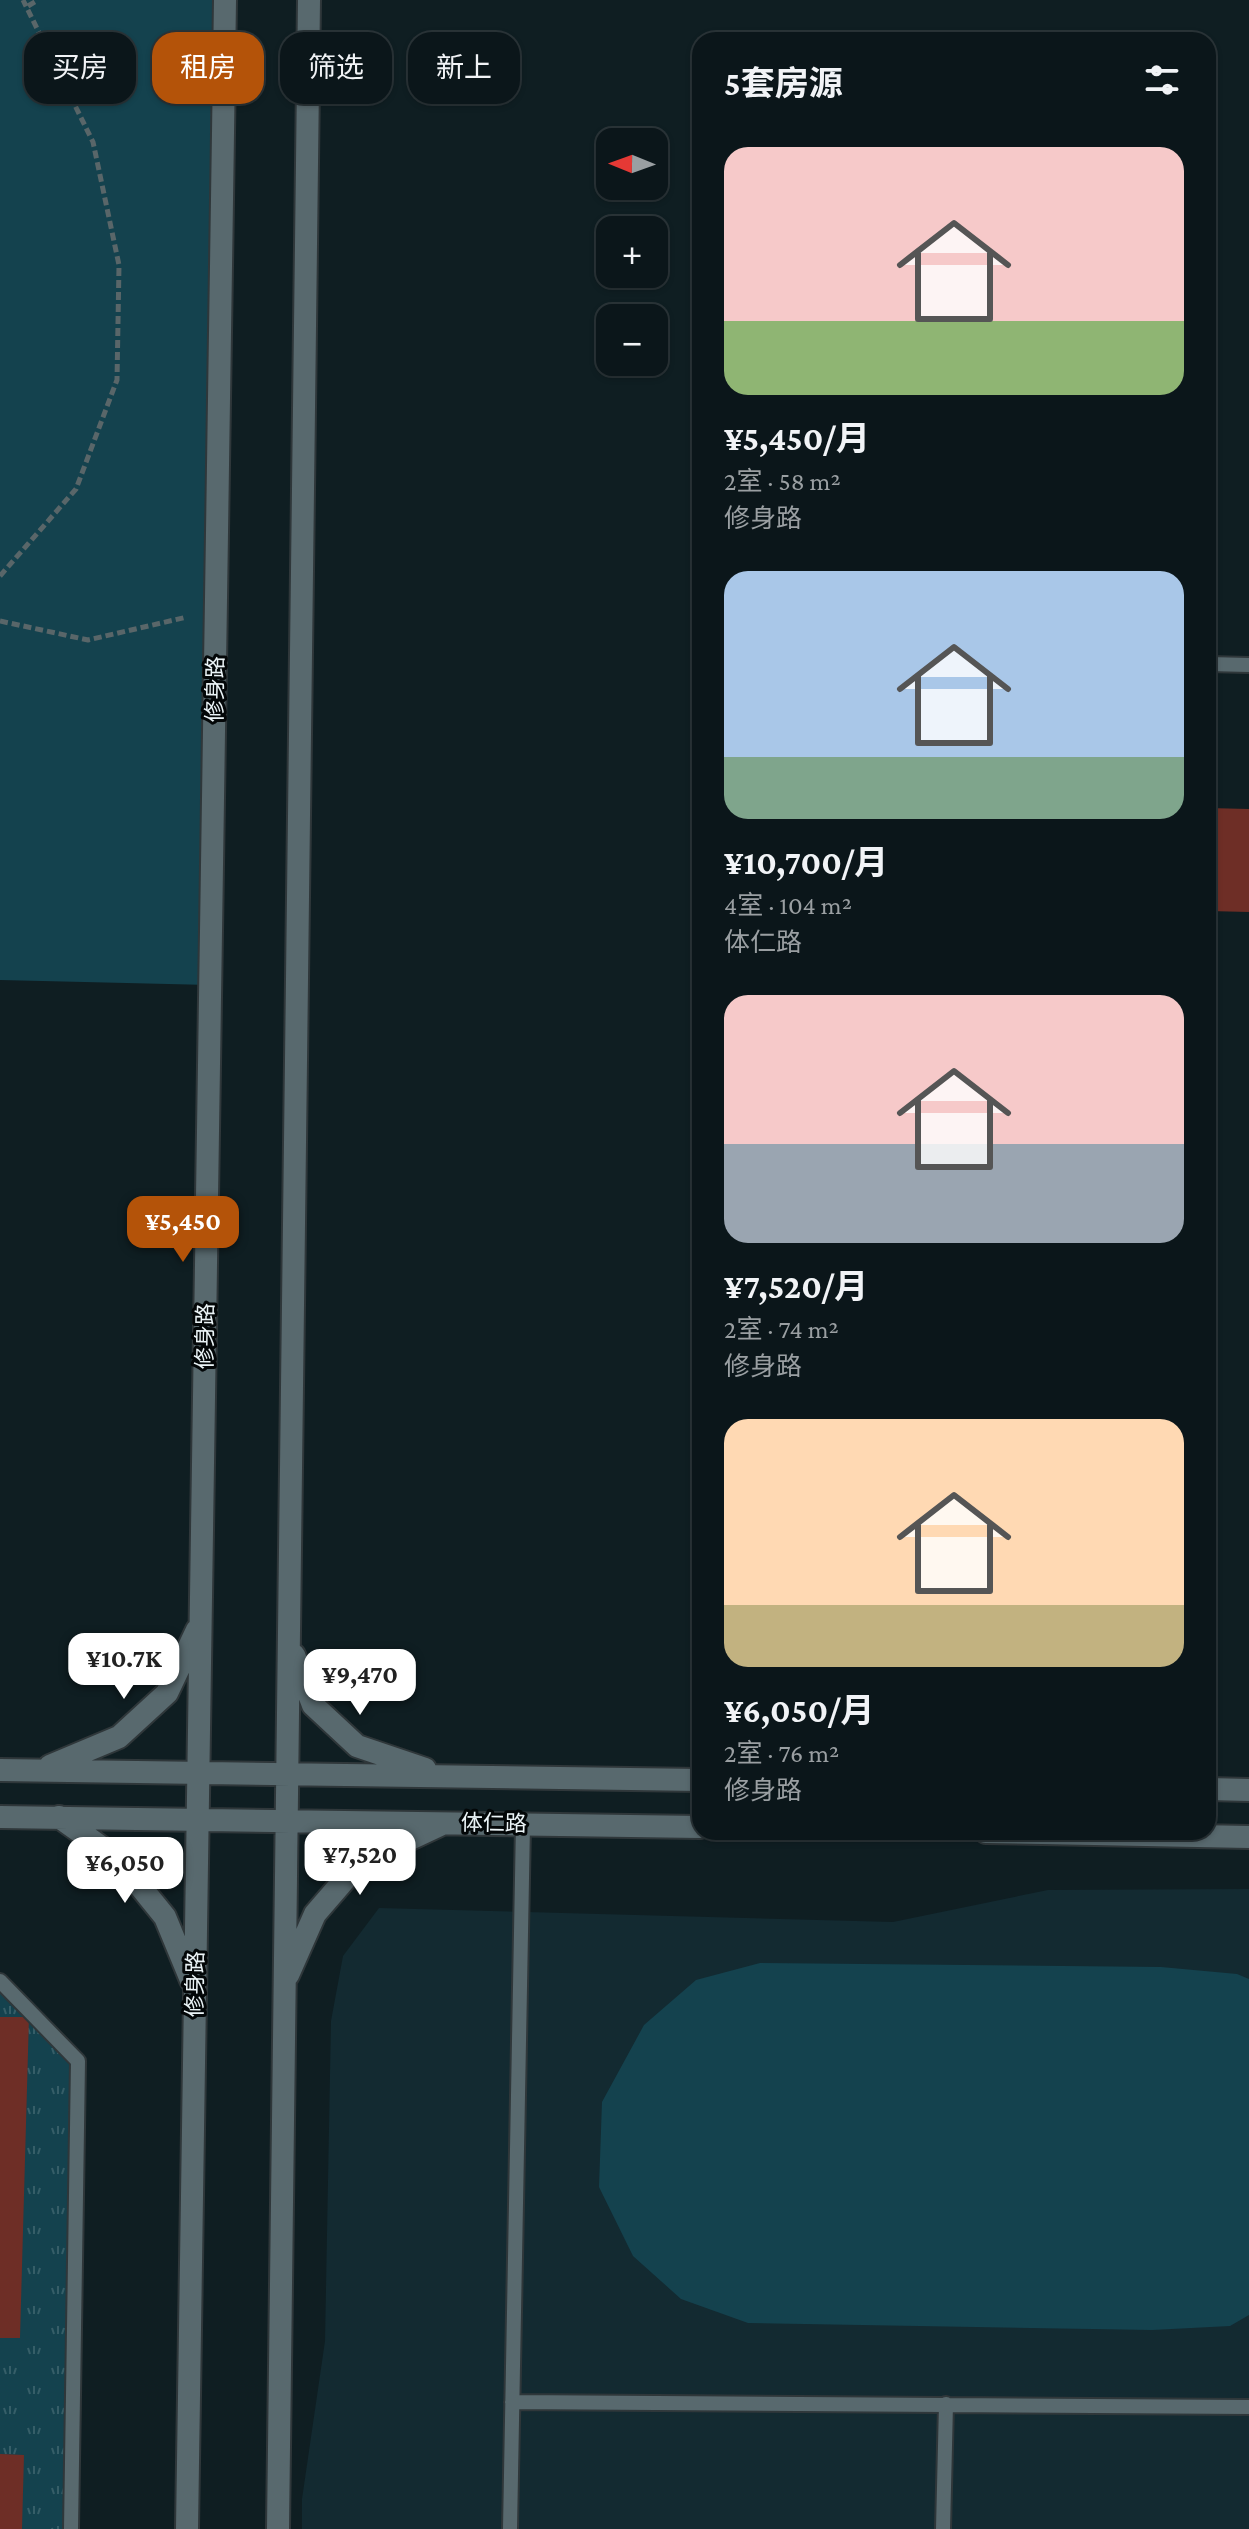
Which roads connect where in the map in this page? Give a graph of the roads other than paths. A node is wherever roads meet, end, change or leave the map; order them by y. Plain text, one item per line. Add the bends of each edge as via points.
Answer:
1 (225, 0) edge
2 (309, 0) edge
3 (1216, 664) edge
4 (1249, 665) edge
5 (200, 1622) junction
6 (289, 1640) junction
7 (0, 1770) edge
8 (40, 1770) junction
9 (198, 1771) junction
10 (287, 1773) junction
11 (445, 1776) junction
12 (692, 1780) edge
13 (1216, 1789) edge
14 (1249, 1790) edge
15 (0, 1817) edge
16 (59, 1817) junction
17 (198, 1819) junction
18 (286, 1820) junction
19 (446, 1822) junction
20 (523, 1824) junction
21 (692, 1827) edge
22 (1216, 1836) edge
23 (1249, 1837) edge
24 (0, 1981) edge
25 (285, 1983) junction
26 (195, 1989) junction
27 (512, 2402) junction
28 (946, 2404) junction
29 (1249, 2407) edge
30 (71, 2529) edge
31 (187, 2529) edge
32 (278, 2529) edge
33 (510, 2529) edge
34 (943, 2529) edge

1 - 5 street, 修身路
2 - 6 street
3 - 4 lane
5 - 8 street via 167,1693 119,1737
5 - 9 street, 修身路
6 - 10 street
6 - 11 street via 313,1705 357,1746
7 - 8 street
8 - 9 street
9 - 10 street
9 - 17 street, 修身路
10 - 11 street
10 - 18 street
11 - 12 street
13 - 14 street
15 - 16 street, 体仁路
16 - 17 street, 体仁路
16 - 26 street via 118,1859 165,1917
17 - 18 street, 体仁路
17 - 26 street, 修身路
18 - 19 street, 体仁路
18 - 25 street
19 - 20 street, 体仁路
19 - 25 street via 359,1863 315,1914
20 - 21 street, 体仁路
20 - 27 lane
22 - 23 street
24 - 30 lane via 78,2061
25 - 32 street
26 - 31 street, 修身路
27 - 28 lane
27 - 33 lane
28 - 29 lane
28 - 34 lane

